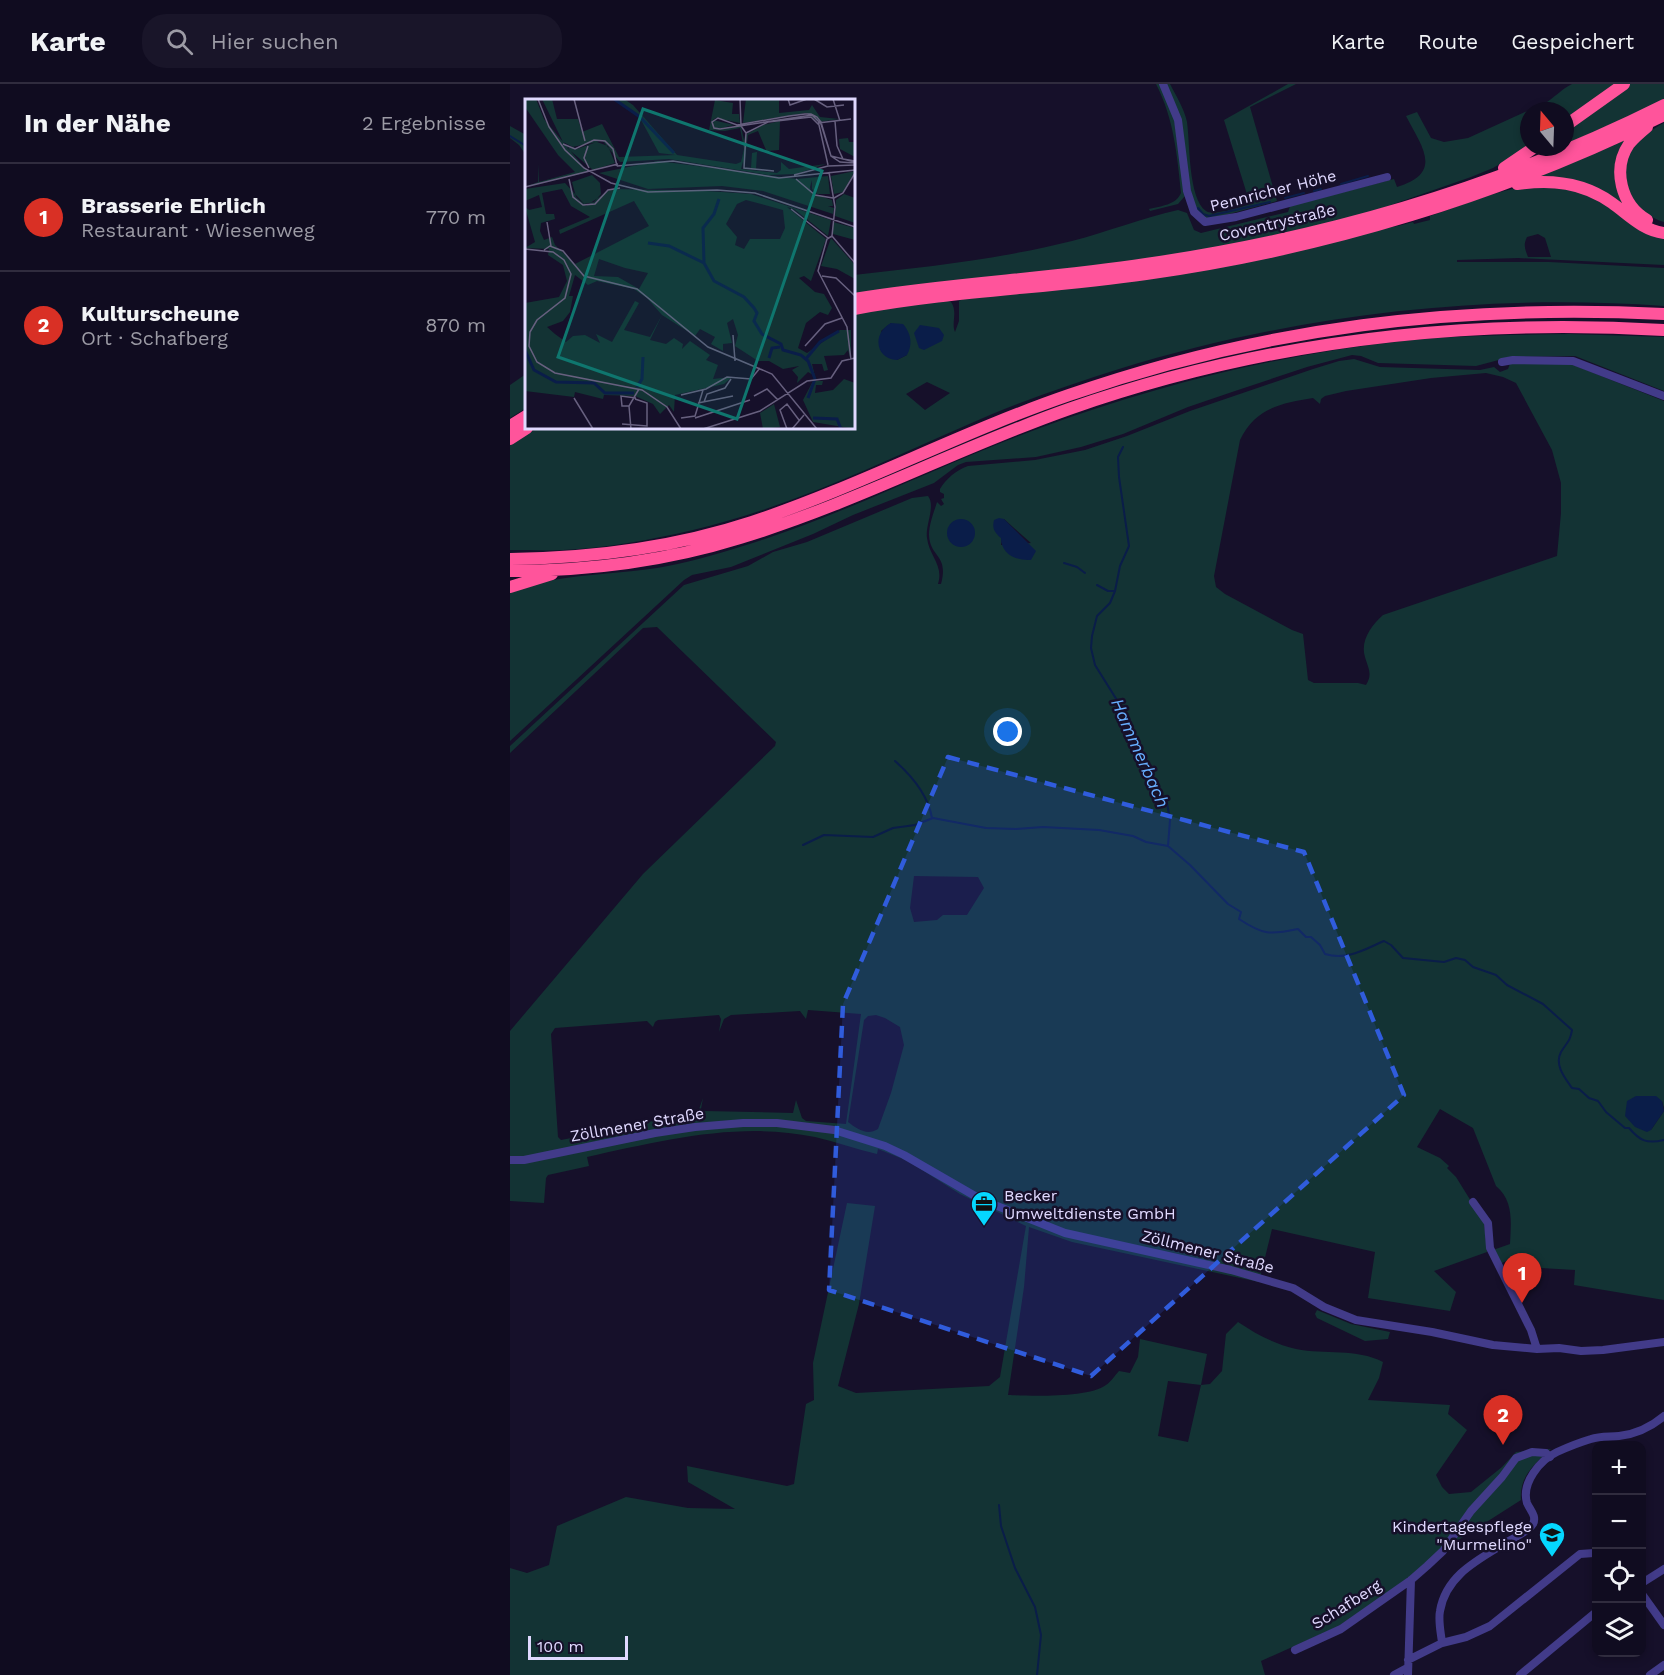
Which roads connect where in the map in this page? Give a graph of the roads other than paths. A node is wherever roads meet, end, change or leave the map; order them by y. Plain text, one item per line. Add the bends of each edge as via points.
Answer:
1 (1163, 84) edge
2 (1624, 84) edge
3 (1664, 105) edge
4 (1660, 117) edge
5 (1574, 120) edge
6 (1524, 156) edge
7 (1387, 177) dead end
8 (1488, 184) junction
9 (1664, 225) edge
10 (1664, 233) edge
11 (855, 299) edge
12 (855, 309) edge
13 (1664, 314) edge
14 (1664, 330) edge
15 (1502, 362) dead end
16 (1664, 396) edge
17 (525, 417) edge
18 (510, 426) edge
19 (525, 429) edge
20 (510, 439) edge
21 (510, 559) edge
22 (564, 570) junction
23 (510, 571) edge
24 (510, 587) edge
25 (510, 1160) edge
26 (1473, 1202) dead end
27 (1664, 1342) edge
28 (1537, 1349) junction
29 (1664, 1416) edge
30 (1550, 1457) junction
31 (1592, 1553) edge
32 (1664, 1569) edge
33 (1411, 1580) junction
34 (1646, 1580) edge
35 (1646, 1601) edge
36 (1592, 1615) edge
37 (1664, 1625) edge
38 (1442, 1643) junction
39 (1295, 1650) dead end
40 (1664, 1665) edge
41 (1408, 1668) edge
42 (1394, 1675) edge
43 (1520, 1675) edge
44 (1650, 1675) edge

1 - 7 street, Pennricher Höhe via 1178,120 1187,191 1194,213 1205,222
2 - 5 highway
3 - 8 highway, Coventrystraße
4 - 8 highway via 1577,154
4 - 9 highway via 1629,145 1620,175 1634,210
6 - 8 highway
8 - 10 highway via 1568,183 1595,193 1643,226
8 - 11 highway, Coventrystraße via 1337,226 1202,256
8 - 12 highway via 1427,210 1351,232 1215,263
13 - 21 highway via 1582,311 1456,315 1367,323 1245,345 1065,396 800,504 714,533 623,552
14 - 22 highway via 1571,326 1453,330 1355,340 1237,361 1071,408 810,514 740,538 655,559
15 - 16 street via 1573,361
17 - 18 highway
19 - 20 highway
22 - 23 highway
22 - 24 highway
25 - 28 street, Zöllmener Straße via 706,1126 777,1123 834,1130 895,1151 988,1203 1065,1233 1282,1284 1356,1320 1493,1345
26 - 28 street via 1488,1223 1490,1248
27 - 28 street, Zöllmener Straße via 1603,1350
29 - 30 street via 1642,1430 1592,1439
30 - 33 street, Schafberg via 1532,1452 1516,1458 1443,1551
30 - 38 street via 1526,1486 1527,1503 1534,1515 1532,1524 1465,1568 1445,1593 1439,1613
31 - 38 street via 1580,1554 1490,1626
32 - 34 street
33 - 39 street, Schafberg via 1341,1629
33 - 41 street
35 - 37 street
36 - 43 street
38 - 41 street
40 - 44 street
41 - 42 street

